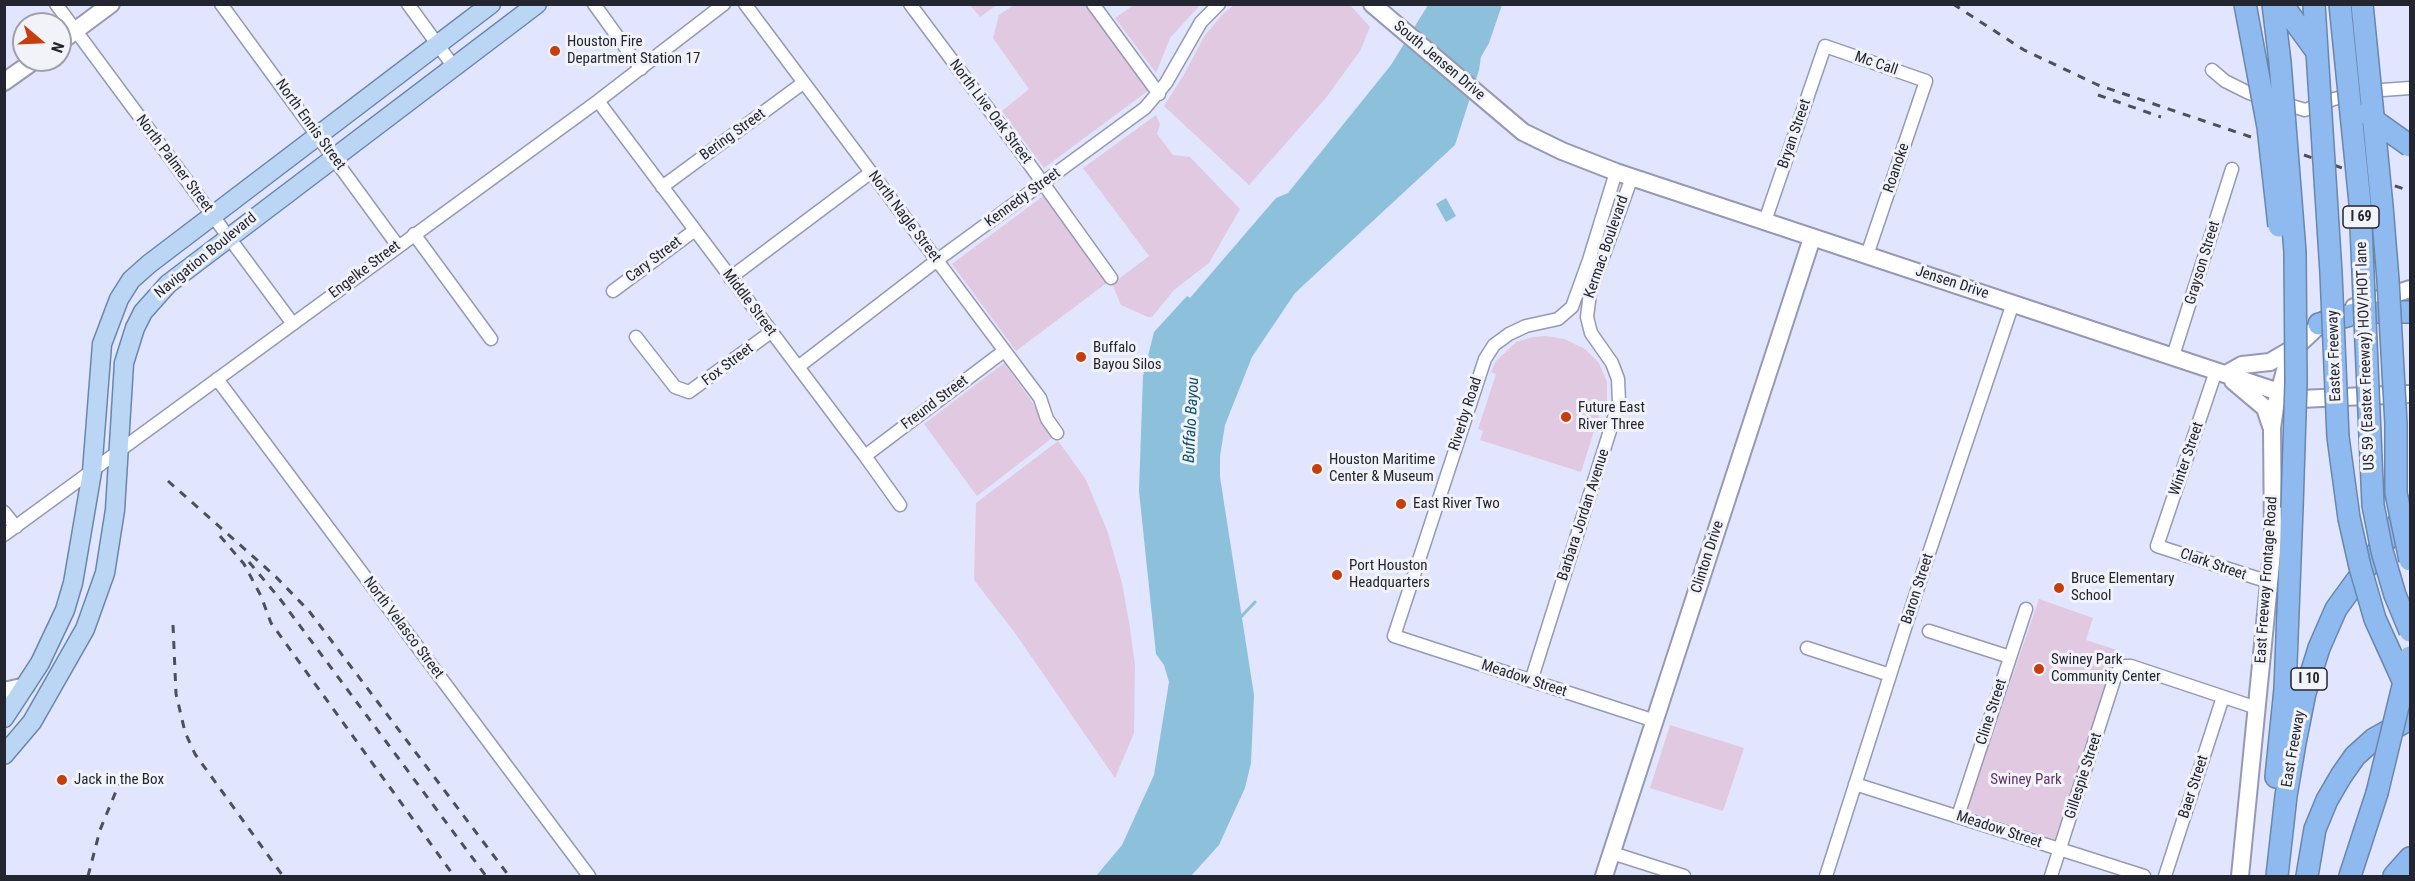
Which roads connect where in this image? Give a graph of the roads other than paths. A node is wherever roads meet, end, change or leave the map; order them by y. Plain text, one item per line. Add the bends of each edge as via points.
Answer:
1 (56, 4) edge
2 (111, 4) edge
3 (221, 4) edge
4 (408, 4) edge
5 (491, 4) edge
6 (537, 4) edge
7 (594, 4) edge
8 (724, 4) edge
9 (745, 4) edge
10 (910, 4) edge
11 (1093, 4) edge
12 (1219, 4) edge
13 (1372, 4) edge
14 (2245, 4) edge
15 (2272, 4) edge
16 (2282, 4) edge
17 (2302, 4) edge
18 (2314, 4) edge
19 (2340, 4) edge
20 (2362, 4) edge
21 (75, 30) junction
22 (72, 32) edge
23 (438, 45) junction
24 (1825, 46) joint
25 (454, 67) junction
26 (640, 69) junction
27 (2212, 70) dead end
28 (18, 72) edge
29 (1926, 81) joint
30 (4, 82) edge
31 (803, 83) junction
32 (2410, 88) edge
33 (1159, 94) junction
34 (598, 101) junction
35 (2322, 114) junction
36 (1506, 118) joint
37 (318, 137) junction
38 (2410, 146) edge
39 (334, 159) junction
40 (2232, 169) dead end
41 (870, 172) junction
42 (1624, 175) junction
43 (1044, 183) junction
44 (662, 187) junction
45 (213, 216) junction
46 (1765, 221) junction
47 (695, 230) junction
48 (414, 234) junction
49 (228, 237) junction
50 (1812, 237) junction
51 (398, 246) junction
52 (1867, 255) junction
53 (936, 261) junction
54 (730, 278) junction
55 (1112, 278) dead end
56 (2410, 289) edge
57 (613, 291) dead end
58 (2013, 303) junction
59 (2410, 312) edge
60 (293, 324) junction
61 (2319, 324) junction
62 (1538, 325) joint
63 (771, 332) junction
64 (636, 337) dead end
65 (491, 339) dead end
66 (102, 346) junction
67 (2295, 348) junction
68 (1603, 349) joint
69 (1004, 351) junction
70 (126, 354) junction
71 (2173, 357) junction
72 (99, 367) junction
73 (798, 367) junction
74 (2221, 372) junction
75 (123, 374) junction
76 (217, 380) junction
77 (2296, 382) junction
78 (2277, 392) junction
79 (2410, 394) edge
80 (2272, 429) junction
81 (1057, 433) dead end
82 (117, 453) junction
83 (866, 456) junction
84 (92, 472) junction
85 (88, 493) junction
86 (115, 502) junction
87 (900, 505) dead end
88 (2410, 507) edge
89 (4, 512) edge
90 (16, 527) junction
91 (4, 535) edge
92 (2157, 546) joint
93 (2410, 560) edge
94 (2270, 582) junction
95 (2025, 609) dead end
96 (65, 610) junction
97 (92, 610) junction
98 (85, 629) junction
99 (2410, 631) edge
100 (1929, 632) dead end
101 (1394, 636) joint
102 (1807, 648) dead end
103 (2010, 657) junction
104 (2410, 657) edge
105 (1890, 675) junction
106 (1531, 681) junction
107 (26, 686) junction
108 (4, 691) edge
109 (2410, 696) edge
110 (2223, 697) junction
111 (2257, 708) junction
112 (4, 718) edge
113 (2410, 719) edge
114 (1654, 721) junction
115 (4, 755) edge
116 (1855, 784) junction
117 (1958, 816) junction
118 (2060, 850) junction
119 (1612, 853) junction
120 (2410, 858) edge
121 (589, 876) edge
122 (1604, 876) edge
123 (1684, 876) edge
124 (1826, 876) edge
125 (2051, 876) edge
126 (2144, 876) edge
127 (2165, 876) edge
128 (2240, 876) edge
129 (2266, 876) edge
130 (2277, 876) edge
131 (2307, 876) edge
132 (2350, 876) edge
133 (2394, 876) edge

1 - 21 street, North Palmer Street
2 - 21 main road
3 - 37 street, North Ennis Street
4 - 23 street
5 - 23 main road, Navigation Boulevard
6 - 25 main road, Navigation Boulevard
7 - 26 street
8 - 26 street, Engelke Street
9 - 31 street, North Nagle Street
10 - 43 street, North Live Oak Street
11 - 33 street
12 - 33 street, Kennedy Street via 1193,34
13 - 36 main road, South Jensen Drive
14 - 77 highway, bridge via 2268,127
15 - 77 highway, bridge via 2295,252
16 - 38 highway, bridge via 2376,121
17 - 35 highway, bridge
18 - 35 highway, Eastex Freeway / I 69, bridge
19 - 99 highway, US 59 (Eastex Freeway) HOV/HOT lane / I 69, bridge via 2360,203 2373,505 2389,573
20 - 93 highway, I 69, bridge via 2388,280 2396,493
21 - 22 main road
21 - 45 street, North Palmer Street
23 - 25 street
23 - 37 main road, Navigation Boulevard
24 - 29 street, Mc Call
24 - 46 street, Bryan Street
25 - 39 main road, Navigation Boulevard
26 - 34 street, Engelke Street
27 - 32 street via 2249,93 2305,110 2368,91
28 - 30 main road
29 - 52 street, Roanoke
31 - 41 street, North Nagle Street
31 - 44 street, Bering Street
33 - 43 street, Kennedy Street
34 - 44 street, Middle Street
34 - 48 street, Engelke Street
35 - 109 highway, Eastex Freeway / I 69, bridge via 2338,437 2348,514 2375,619
36 - 42 main road, Jensen Drive via 1535,139
37 - 39 street, North Ennis Street
37 - 45 main road, Navigation Boulevard
39 - 49 main road, Navigation Boulevard
39 - 51 street, North Ennis Street
40 - 71 street, Grayson Street
41 - 53 street, North Nagle Street
41 - 54 street
42 - 46 main road, Jensen Drive
42 - 62 street, Kermac Boulevard via 1574,303 1561,317
42 - 68 street, Kermac Boulevard via 1588,306 1588,326
43 - 53 street, Kennedy Street
43 - 55 street, North Live Oak Street
44 - 47 street, Middle Street
45 - 49 street, North Palmer Street
45 - 66 main road, Navigation Boulevard via 132,280 119,299
46 - 50 main road, Jensen Drive
47 - 54 street, Middle Street
47 - 57 street, Cary Street
48 - 51 street, Engelke Street
48 - 65 street
49 - 60 street, North Palmer Street
49 - 70 main road, Navigation Boulevard via 154,297 135,328
50 - 52 main road, Jensen Drive
50 - 114 main road, Clinton Drive
51 - 60 street, Engelke Street
52 - 58 main road, Jensen Drive
53 - 69 street, North Nagle Street
53 - 73 street, Kennedy Street
54 - 63 street, Middle Street
56 - 61 main road, East Freeway Frontage Road via 2340,311
58 - 71 main road, Jensen Drive
58 - 105 street, Baron Street
59 - 61 highway via 2361,312
60 - 76 street, Engelke Street
61 - 67 main road, East Freeway Frontage Road
62 - 101 street, Riverby Road via 1517,329 1502,339 1482,365
63 - 64 street, Fox Street via 689,392 675,387
63 - 73 street, Middle Street
66 - 70 main road
66 - 72 main road, Navigation Boulevard
67 - 74 main road via 2270,362
67 - 78 main road, East Freeway Frontage Road
68 - 106 street, Barbara Jordan Avenue via 1618,380 1617,414
69 - 81 street, North Nagle Street via 1040,398
69 - 83 street, Freund Street
70 - 75 main road, Navigation Boulevard
71 - 74 main road, Jensen Drive
72 - 75 main road
72 - 84 main road, Navigation Boulevard
73 - 83 street, Middle Street
74 - 78 main road, Jensen Drive
74 - 80 main road via 2265,408
74 - 92 street, Winter Street
75 - 82 main road, Navigation Boulevard
76 - 82 street, Engelke Street
76 - 121 street, North Velasco Street
77 - 129 highway, bridge via 2285,689
78 - 79 main road, Jensen Drive via 2310,399
78 - 80 main road, East Freeway Frontage Road
80 - 94 main road, East Freeway Frontage Road
82 - 84 street, Engelke Street
82 - 86 main road, Navigation Boulevard
83 - 87 street, Middle Street
84 - 85 main road, Navigation Boulevard
84 - 90 street, Engelke Street
85 - 86 main road
85 - 96 main road, Navigation Boulevard via 79,558
86 - 97 main road, Navigation Boulevard via 105,573
88 - 130 highway, East Freeway / I 10 via 2336,609 2319,648 2295,743
89 - 90 street
90 - 91 street, Engelke Street
92 - 94 street, Clark Street
94 - 111 main road, East Freeway Frontage Road
95 - 103 street, Cline Street
96 - 97 main road
96 - 98 main road
96 - 107 main road, Navigation Boulevard
97 - 98 main road, Navigation Boulevard
98 - 115 main road, Navigation Boulevard via 32,722
100 - 103 street
101 - 106 street, Meadow Street
102 - 105 street
103 - 117 street, Cline Street
104 - 132 highway, bridge via 2377,793
105 - 116 street, Baron Street
106 - 114 street, Meadow Street
107 - 108 main road
107 - 112 main road, Navigation Boulevard
110 - 111 street
110 - 118 street, Gillespie Street via 2123,666 2116,674
110 - 127 street, Baer Street
111 - 128 main road, East Freeway Frontage Road
113 - 131 highway via 2374,739 2341,776 2315,829
114 - 119 main road, Clinton Drive
116 - 117 street, Meadow Street
116 - 124 street, Baron Street
117 - 118 street, Meadow Street
118 - 125 street, Gillespie Street
118 - 126 street, Meadow Street
119 - 122 main road, Clinton Drive
119 - 123 street
120 - 133 highway

